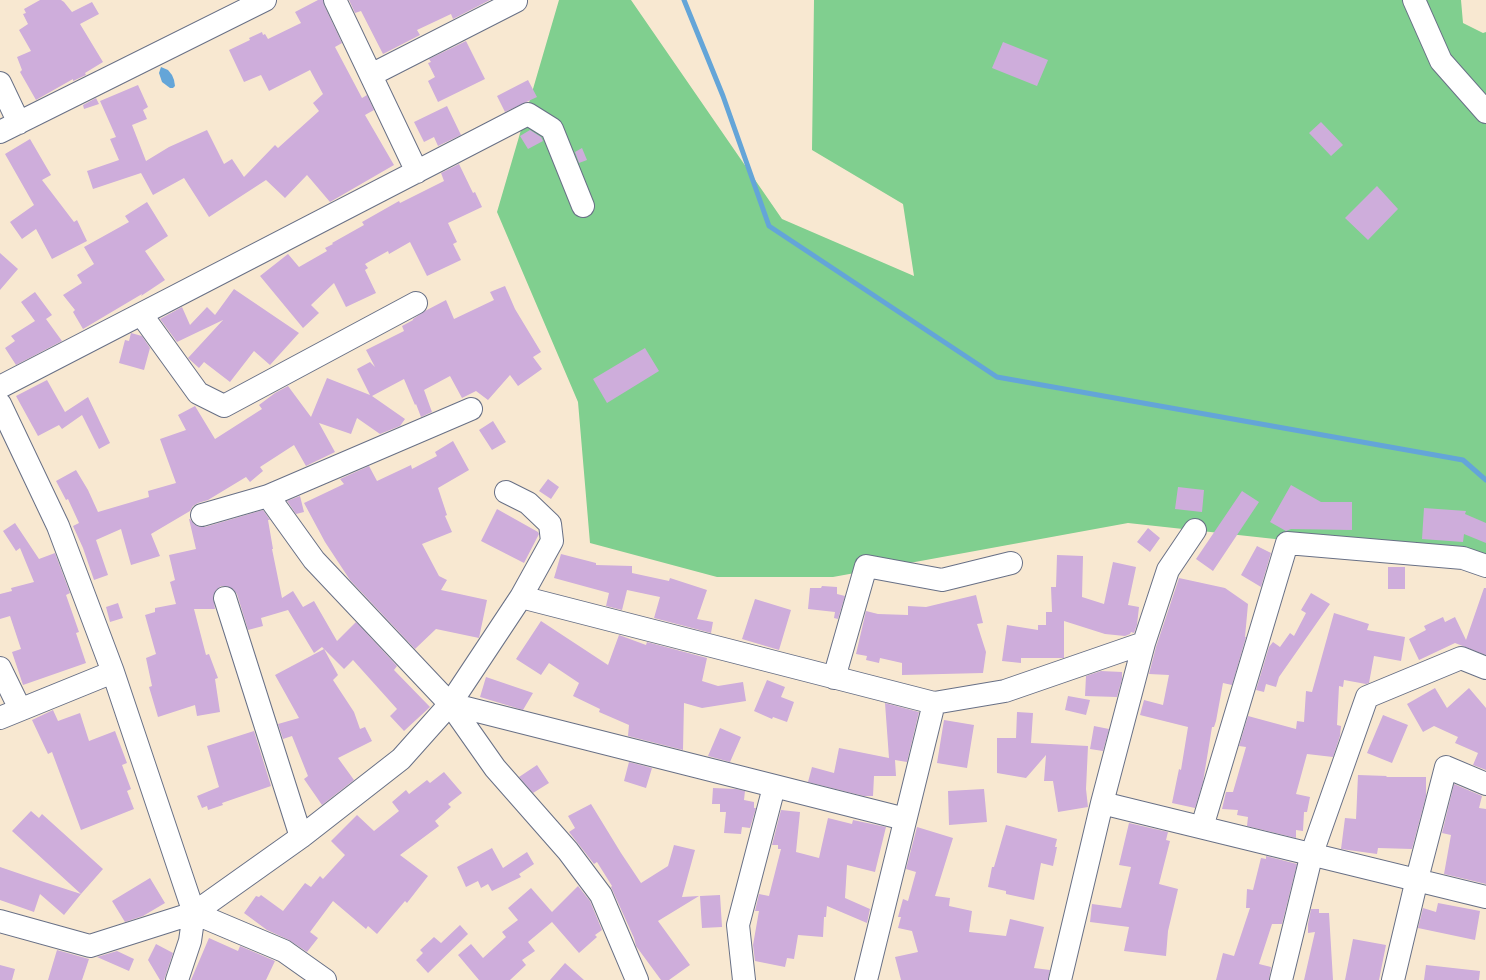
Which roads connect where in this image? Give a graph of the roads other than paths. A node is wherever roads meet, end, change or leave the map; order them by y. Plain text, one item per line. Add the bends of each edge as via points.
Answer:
1 (265, 0) edge
2 (334, 0) edge
3 (1414, 0) edge
4 (516, 1) dead end
5 (239, 6) edge
6 (370, 75) junction
7 (0, 83) edge
8 (1486, 112) edge
9 (9, 127) edge
10 (417, 172) junction
11 (583, 206) dead end
12 (416, 303) dead end
13 (141, 314) junction
14 (0, 387) edge
15 (0, 404) edge
16 (471, 409) dead end
17 (506, 492) dead end
18 (268, 496) junction
19 (202, 515) dead end
20 (1195, 530) dead end
21 (1011, 563) dead end
22 (1486, 566) edge
23 (521, 597) junction
24 (226, 598) dead end
25 (1144, 643) junction
26 (0, 668) edge
27 (1486, 668) edge
28 (113, 672) junction
29 (834, 678) junction
30 (934, 703) junction
31 (450, 704) junction
32 (20, 709) junction
33 (0, 718) edge
34 (1486, 784) edge
35 (774, 787) junction
36 (1102, 803) junction
37 (905, 819) junction
38 (1202, 826) junction
39 (301, 837) junction
40 (1312, 853) junction
41 (1417, 880) junction
42 (1486, 897) edge
43 (194, 913) junction
44 (0, 921) edge
45 (177, 980) edge
46 (325, 980) edge
47 (637, 980) edge
48 (744, 980) edge
49 (866, 980) edge
50 (1060, 980) edge
51 (1282, 980) edge
52 (1393, 980) edge

1 - 5 street
2 - 6 street
3 - 8 street via 1441,61
4 - 6 street
5 - 9 street
6 - 10 street
7 - 9 street
10 - 11 street via 528,114 552,129
10 - 13 street
12 - 13 street via 224,406 198,393
13 - 14 street
15 - 28 street via 58,526
16 - 18 street
17 - 23 street via 528,503 550,524 552,541
18 - 19 street
18 - 31 street via 314,560
20 - 25 street via 1168,570
21 - 29 street via 942,580 866,566
22 - 38 street via 1463,558 1287,543
23 - 29 street
23 - 31 street
24 - 39 street
25 - 30 street via 1005,692
25 - 36 street
26 - 32 street
27 - 40 street via 1461,658 1367,697
28 - 32 street
28 - 43 street
29 - 30 street
30 - 37 street
31 - 35 street
31 - 39 street via 401,759
31 - 47 street via 495,768 568,852 601,895
32 - 33 street
34 - 41 street via 1446,767
35 - 37 street
35 - 48 street via 738,925
36 - 38 street
36 - 50 street
37 - 49 street
38 - 40 street
39 - 43 street
40 - 41 street
40 - 51 street
41 - 42 street
41 - 52 street
43 - 44 street via 90,946
43 - 45 street via 190,941
43 - 46 street via 284,951

